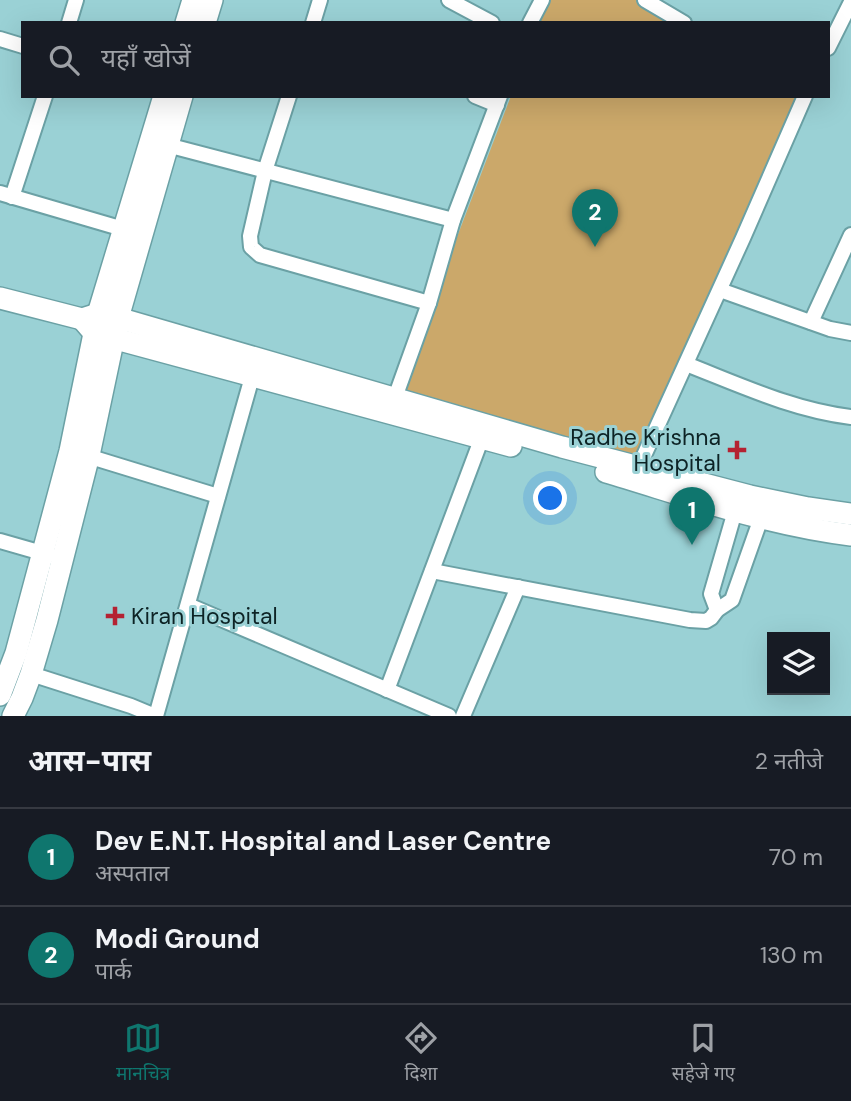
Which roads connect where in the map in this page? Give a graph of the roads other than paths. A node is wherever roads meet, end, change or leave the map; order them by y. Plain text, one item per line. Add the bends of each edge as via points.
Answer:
1 (76, 0) edge
2 (193, 0) edge
3 (212, 0) edge
4 (320, 0) edge
5 (449, 0) edge
6 (542, 0) edge
7 (645, 0) edge
8 (851, 2) edge
9 (70, 21) edge
10 (187, 21) edge
11 (206, 21) edge
12 (314, 21) edge
13 (488, 21) edge
14 (531, 21) edge
15 (681, 21) edge
16 (846, 26) edge
17 (0, 39) edge
18 (21, 45) edge
19 (830, 46) edge
20 (44, 98) edge
21 (164, 98) edge
22 (181, 98) edge
23 (288, 98) edge
24 (804, 98) edge
25 (498, 101) edge
26 (167, 145) junction
27 (265, 171) junction
28 (6, 195) edge
29 (453, 220) junction
30 (133, 231) junction
31 (851, 235) edge
32 (720, 289) junction
33 (1, 302) edge
34 (429, 303) junction
35 (811, 322) junction
36 (101, 324) junction
37 (851, 333) edge
38 (686, 364) junction
39 (255, 368) junction
40 (392, 406) junction
41 (851, 417) edge
42 (484, 432) junction
43 (79, 453) junction
44 (636, 473) junction
45 (218, 496) junction
46 (735, 511) junction
47 (851, 514) edge
48 (761, 519) junction
49 (851, 535) edge
50 (0, 541) edge
51 (52, 556) junction
52 (432, 571) junction
53 (519, 587) junction
54 (188, 605) junction
55 (717, 610) junction
56 (14, 668) edge
57 (387, 690) junction
58 (0, 695) edge
59 (13, 716) edge
60 (155, 716) edge
61 (449, 716) edge
62 (463, 716) edge

1 - 9 street
2 - 10 main road
3 - 11 main road
4 - 12 street
5 - 13 street
6 - 14 street
7 - 15 street
8 - 16 street
16 - 19 street
17 - 18 street
20 - 28 street
21 - 30 main road
22 - 26 main road
23 - 27 street
24 - 32 street
25 - 29 street
26 - 27 street
26 - 30 main road
27 - 29 street
27 - 34 street via 250,236 254,252
28 - 30 street
29 - 34 street
30 - 36 main road
31 - 35 street
32 - 35 street
32 - 38 street
33 - 36 main road
34 - 40 street
35 - 37 street
36 - 39 main road
36 - 43 main road
38 - 41 street via 789,403
38 - 44 street
39 - 40 main road
39 - 45 street
40 - 42 main road
42 - 44 main road
42 - 52 street
43 - 45 street
43 - 51 main road
44 - 46 main road
44 - 47 main road
45 - 54 street
46 - 48 main road
46 - 55 street via 711,594
48 - 49 main road
48 - 55 street via 732,600
50 - 51 street
51 - 56 main road
52 - 53 street
52 - 57 street
53 - 55 street via 700,621
53 - 62 street
54 - 57 street
54 - 60 street
56 - 58 main road
56 - 59 main road via 22,698
56 - 60 street
57 - 61 street

